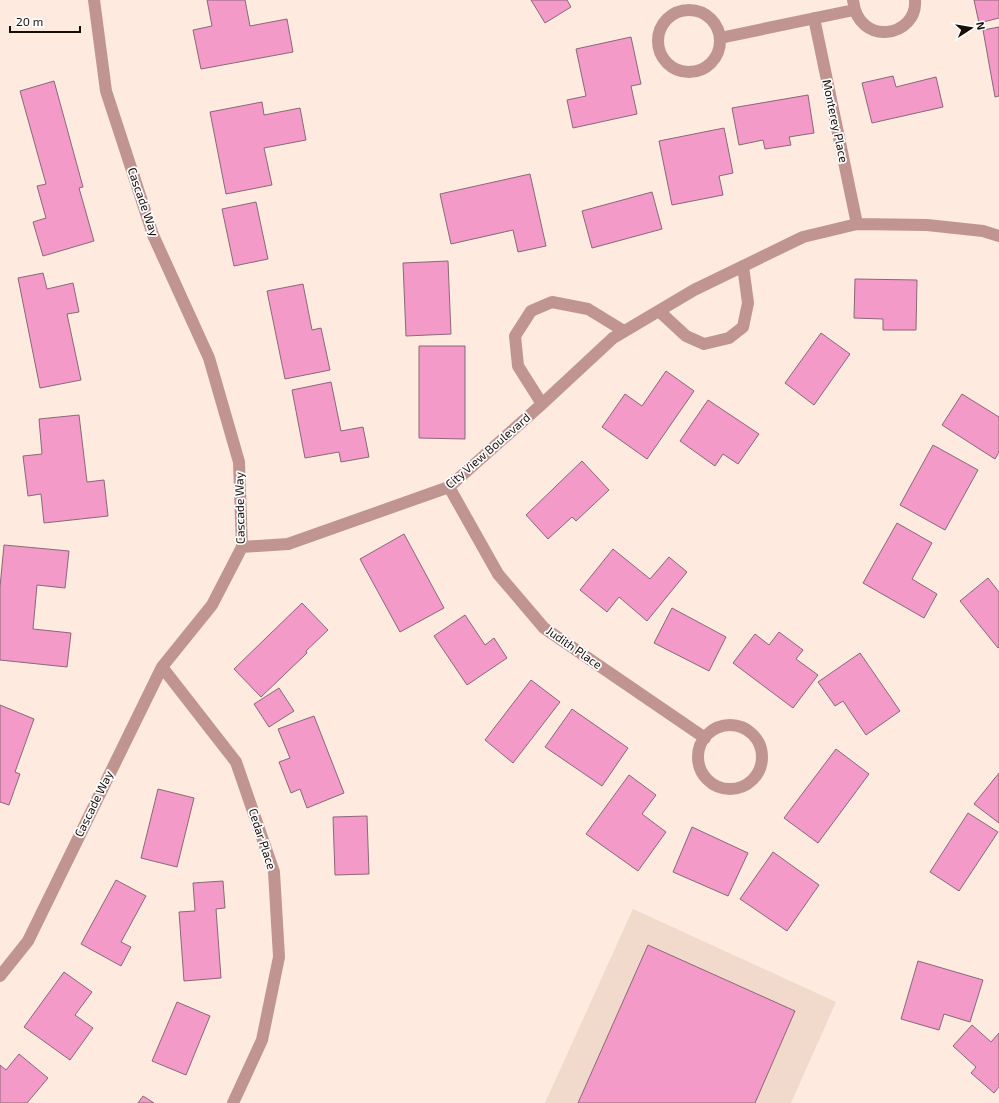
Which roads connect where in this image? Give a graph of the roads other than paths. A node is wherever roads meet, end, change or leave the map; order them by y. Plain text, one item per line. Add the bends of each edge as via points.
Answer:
1 (94, 0) edge
2 (915, 0) edge
3 (853, 5) edge
4 (814, 18) junction
5 (720, 38) junction
6 (857, 224) junction
7 (999, 236) edge
8 (743, 266) junction
9 (659, 311) junction
10 (624, 331) junction
11 (542, 404) junction
12 (449, 487) junction
13 (242, 547) junction
14 (162, 667) junction
15 (705, 738) junction
16 (0, 976) edge
17 (233, 1103) edge

1 - 13 street, Cascade Way via 106,91 154,235 209,358 238,462
2 - 3 street via 907,22 898,29 887,32 876,32 866,27 859,20
3 - 4 street
4 - 5 street
4 - 6 street, Monterey Place
5 - 5 street via 711,19 702,12 681,11 671,15 663,23 658,33 658,44 660,54 666,63 686,72 697,71 707,67 714,59 719,49
6 - 7 street, City View Boulevard via 927,225 983,231
6 - 8 street, City View Boulevard via 803,237
8 - 9 street, City View Boulevard
8 - 9 street via 748,303 743,327 729,338 704,344 686,336
9 - 10 street, City View Boulevard
10 - 11 street, City View Boulevard via 613,338
10 - 11 street via 588,309 552,302 531,311 515,336 518,366
11 - 12 street, City View Boulevard
12 - 13 street, City View Boulevard via 288,544
12 - 15 street, Judith Place via 498,574 544,628
13 - 14 street, Cascade Way via 212,605
14 - 16 street, Cascade Way via 28,941
14 - 17 street, Cedar Place via 236,762 274,872 279,957 262,1040
15 - 15 street via 699,748 699,765 703,775 715,786 726,789 738,788 754,779 762,761 761,750 747,730 723,726 713,730

